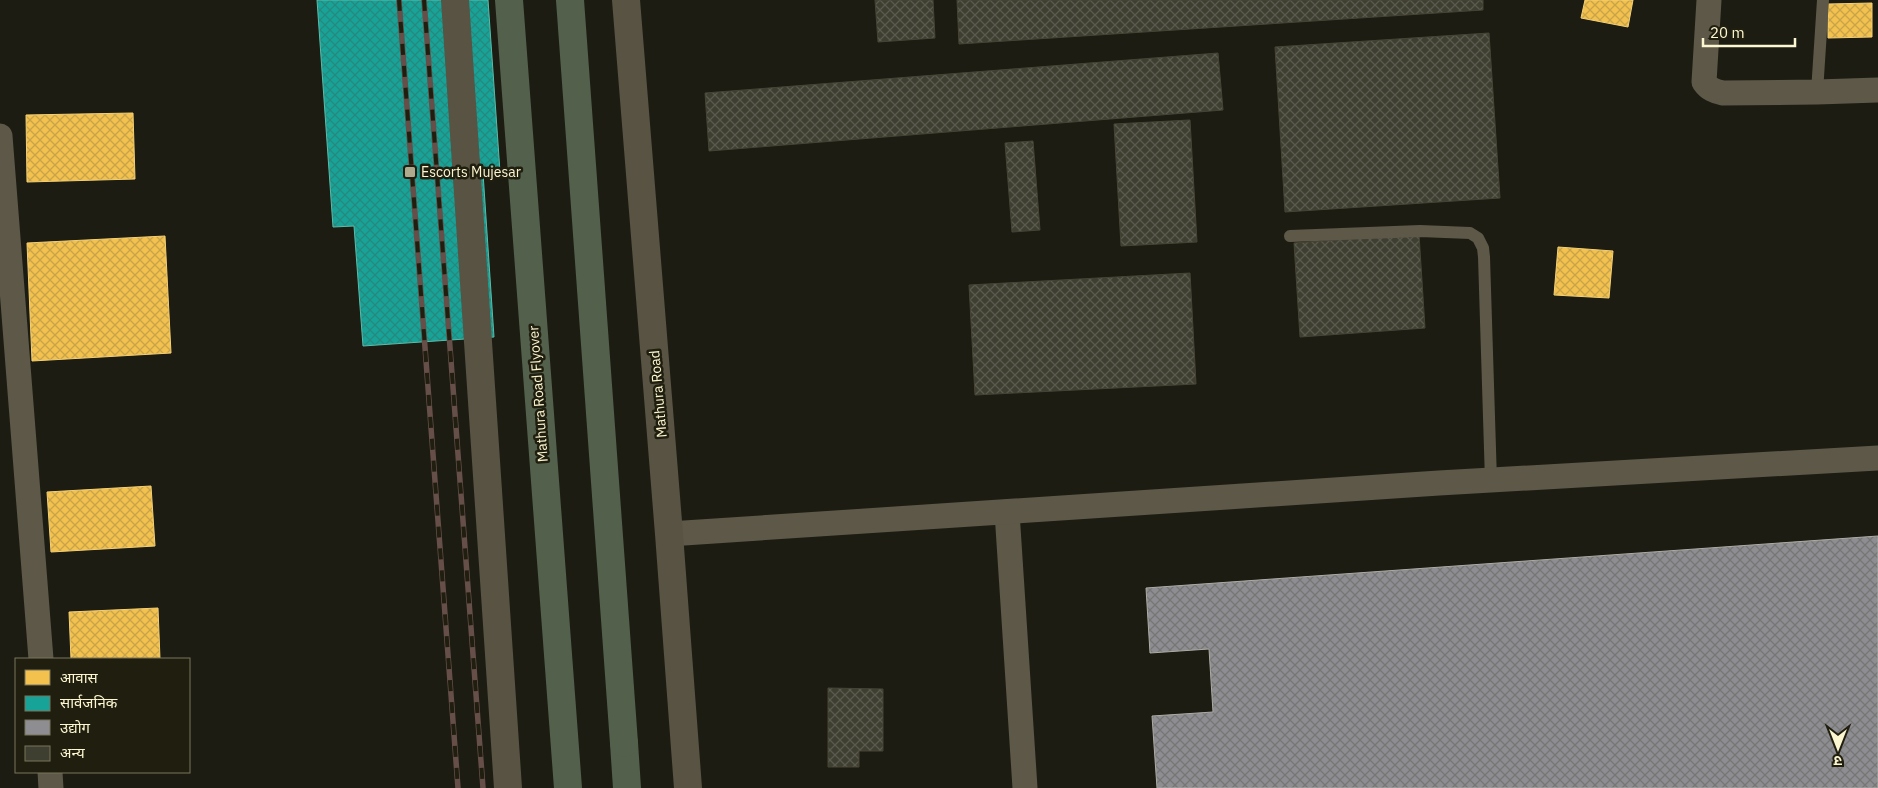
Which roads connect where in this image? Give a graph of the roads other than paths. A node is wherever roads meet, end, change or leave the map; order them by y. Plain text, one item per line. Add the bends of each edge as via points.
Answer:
1 (454, 0) edge
2 (509, 0) edge
3 (570, 0) edge
4 (626, 0) edge
5 (1709, 0) edge
6 (1823, 0) edge
7 (1878, 90) edge
8 (1817, 92) junction
9 (0, 136) edge
10 (1290, 236) dead end
11 (1878, 458) edge
12 (1491, 480) junction
13 (1007, 512) junction
14 (669, 534) junction
15 (41, 658) edge
16 (50, 773) edge
17 (51, 788) edge
18 (508, 788) edge
19 (568, 788) edge
20 (628, 788) edge
21 (688, 788) edge
22 (1025, 788) edge

1 - 18 main road
2 - 19 highway, Mathura Road Flyover, bridge
3 - 20 highway, bridge
4 - 14 main road, Mathura Road
5 - 8 street via 1704,82 1708,88 1723,93
6 - 8 lane
7 - 8 street
9 - 15 street
10 - 12 lane via 1420,231 1470,233 1478,238 1484,257
11 - 12 street
12 - 13 street
13 - 14 street
13 - 22 street
14 - 21 main road, Mathura Road
16 - 17 street

